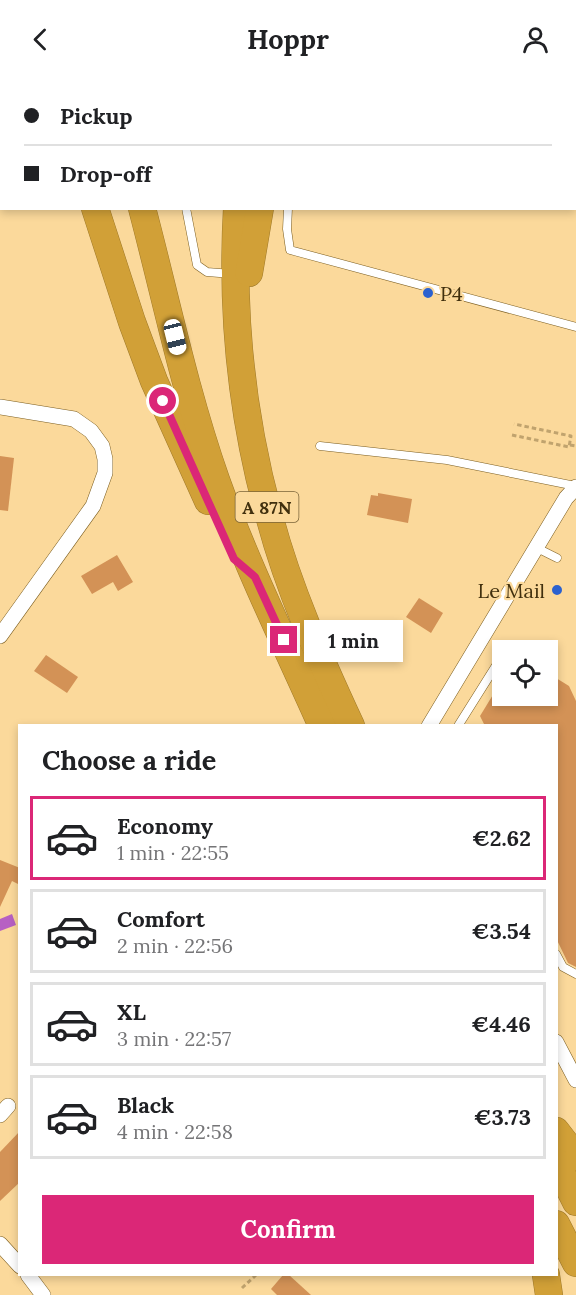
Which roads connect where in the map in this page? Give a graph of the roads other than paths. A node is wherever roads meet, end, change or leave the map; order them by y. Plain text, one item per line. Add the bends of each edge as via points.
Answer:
1 (96, 210) edge
2 (143, 210) edge
3 (186, 210) edge
4 (237, 210) edge
5 (260, 210) edge
6 (288, 210) edge
7 (236, 275) junction
8 (576, 327) edge
9 (238, 334) junction
10 (0, 407) edge
11 (320, 446) dead end
12 (576, 487) edge
13 (537, 548) junction
14 (557, 558) dead end
15 (255, 577) junction
16 (0, 636) edge
17 (492, 672) edge
18 (321, 724) edge
19 (350, 724) edge
20 (430, 724) edge
21 (459, 724) edge
22 (558, 958) edge
23 (576, 974) edge
24 (558, 1046) edge
25 (576, 1080) edge
26 (558, 1134) edge
27 (576, 1158) edge
28 (558, 1166) edge
29 (576, 1202) edge
30 (558, 1228) edge
31 (0, 1244) edge
32 (576, 1263) edge
33 (18, 1264) edge
34 (29, 1276) edge
35 (546, 1276) edge
36 (43, 1295) edge
37 (549, 1295) edge

1 - 15 highway, A 87N via 132,322 171,421 234,559
2 - 15 highway via 196,419 226,508
3 - 7 lane via 197,265 207,272
4 - 7 highway, A 87N
5 - 9 highway
6 - 8 lane via 290,250
7 - 9 highway, A 87N
9 - 19 highway, A 87N via 245,407 270,520 304,619
10 - 16 street via 74,419 91,430 105,459 105,473 93,506
11 - 12 lane via 447,460
12 - 13 street
13 - 14 lane
13 - 20 street
15 - 18 highway, A 87N
17 - 21 lane
22 - 23 lane via 563,967
24 - 25 street
26 - 27 highway
28 - 29 highway
30 - 32 highway
31 - 33 street
34 - 36 street
35 - 37 highway

